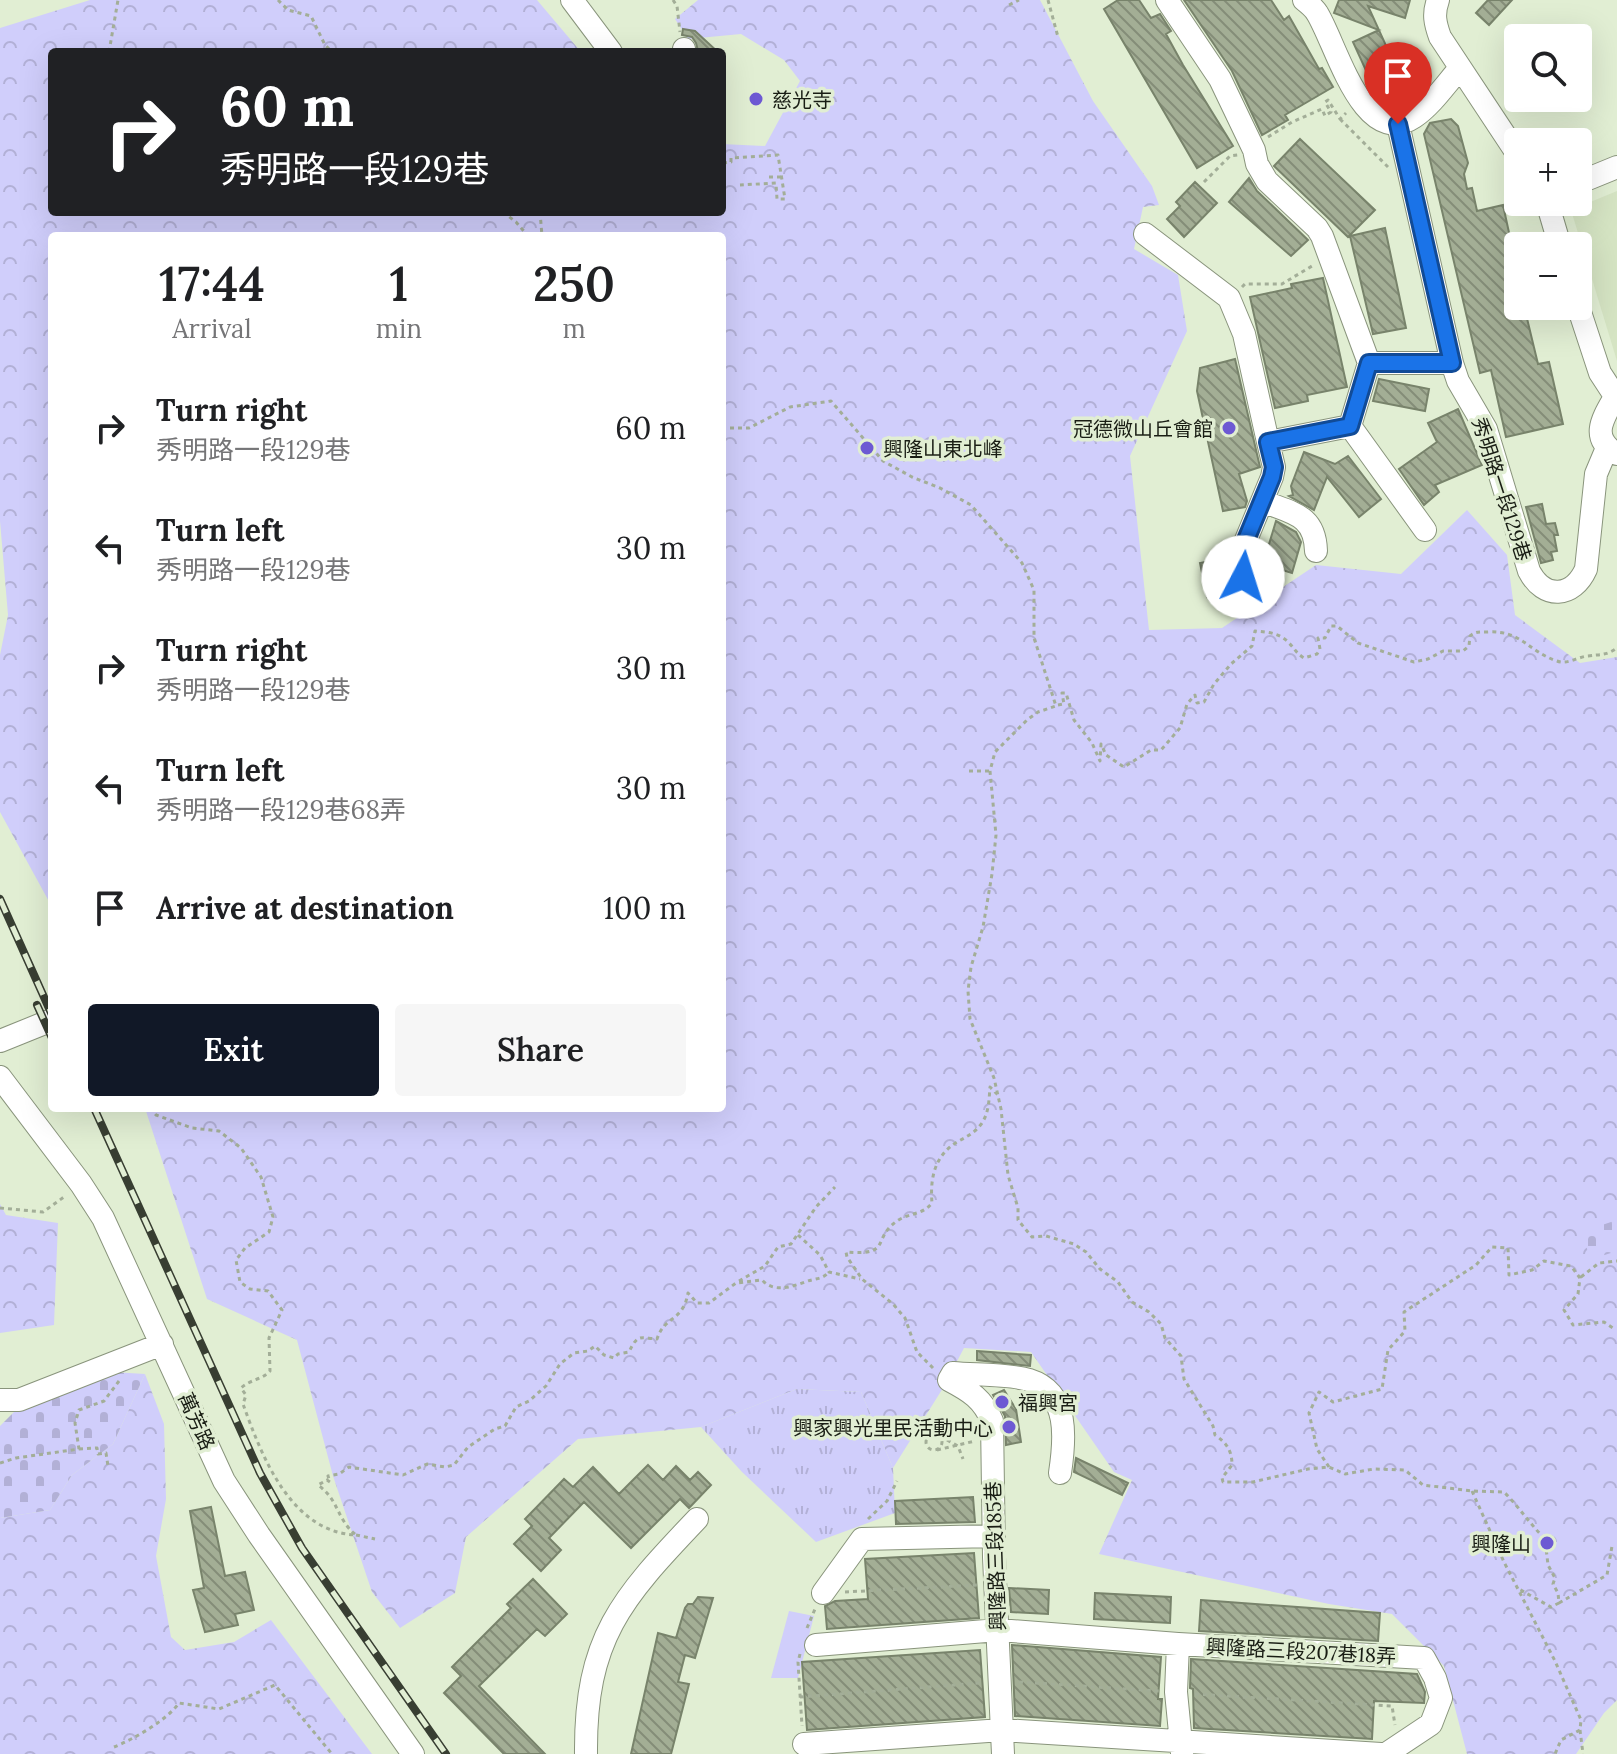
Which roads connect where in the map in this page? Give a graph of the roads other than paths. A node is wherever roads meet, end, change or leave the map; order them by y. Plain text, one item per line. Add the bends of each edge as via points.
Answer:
1 (572, 0) edge
2 (1167, 0) edge
3 (1438, 0) edge
4 (1314, 4) edge
5 (608, 48) edge
6 (1460, 68) junction
7 (1398, 124) junction
8 (1504, 134) edge
9 (1617, 167) edge
10 (1592, 177) edge
11 (1145, 234) dead end
12 (1582, 320) edge
13 (1369, 363) junction
14 (1452, 363) junction
15 (1616, 398) edge
16 (1350, 426) junction
17 (1268, 442) junction
18 (1612, 451) edge
19 (1262, 501) junction
20 (1425, 530) dead end
21 (1316, 551) dead end
22 (1253, 590) dead end
23 (48, 1022) edge
24 (0, 1041) edge
25 (0, 1077) edge
26 (162, 1344) junction
27 (0, 1400) edge
28 (1060, 1473) dead end
29 (697, 1519) dead end
30 (994, 1536) junction
31 (823, 1593) road end
32 (998, 1630) junction
33 (808, 1643) road end
34 (1178, 1644) junction
35 (1002, 1730) junction
36 (804, 1744) road end
37 (1181, 1747) edge
38 (1388, 1751) edge
39 (413, 1754) edge
40 (586, 1754) edge
41 (1003, 1754) edge

1 - 5 street
2 - 13 street via 1220,79 1267,181 1317,228
3 - 6 street via 1435,22
4 - 7 street via 1358,97 1378,120
6 - 7 street via 1417,116
6 - 8 street
7 - 14 street
9 - 10 street
11 - 17 street via 1229,298 1244,334
12 - 15 street, 秀明路一段129巷 via 1600,373
13 - 14 street
13 - 16 street
14 - 18 street, 秀明路一段129巷 via 1486,429 1529,571 1546,590 1571,589 1581,581 1596,474
15 - 18 street, 秀明路一段129巷 via 1600,427 1601,438
16 - 17 street
16 - 20 street
17 - 19 street via 1274,467
19 - 21 street via 1306,520 1316,536
19 - 22 street via 1239,565
23 - 24 street
25 - 26 street, 萬芳路 via 103,1218
26 - 27 street via 19,1400
26 - 39 street, 萬芳路 via 224,1481
28 - 30 street, 興隆路三段185巷 via 1063,1415 1048,1390 1029,1380 953,1373 949,1380 973,1392 992,1421
29 - 40 street via 622,1603 606,1636 587,1701
30 - 31 street via 862,1539
30 - 32 street, 興隆路三段185巷
32 - 33 street, 興隆路三段207巷18弄
32 - 34 street, 興隆路三段207巷18弄
32 - 35 street, 興隆路三段185巷
34 - 37 street
34 - 38 street, 興隆路三段207巷18弄 via 1424,1658 1441,1698 1431,1724
35 - 36 street
35 - 37 street
35 - 41 street, 興隆路三段185巷
37 - 38 street

